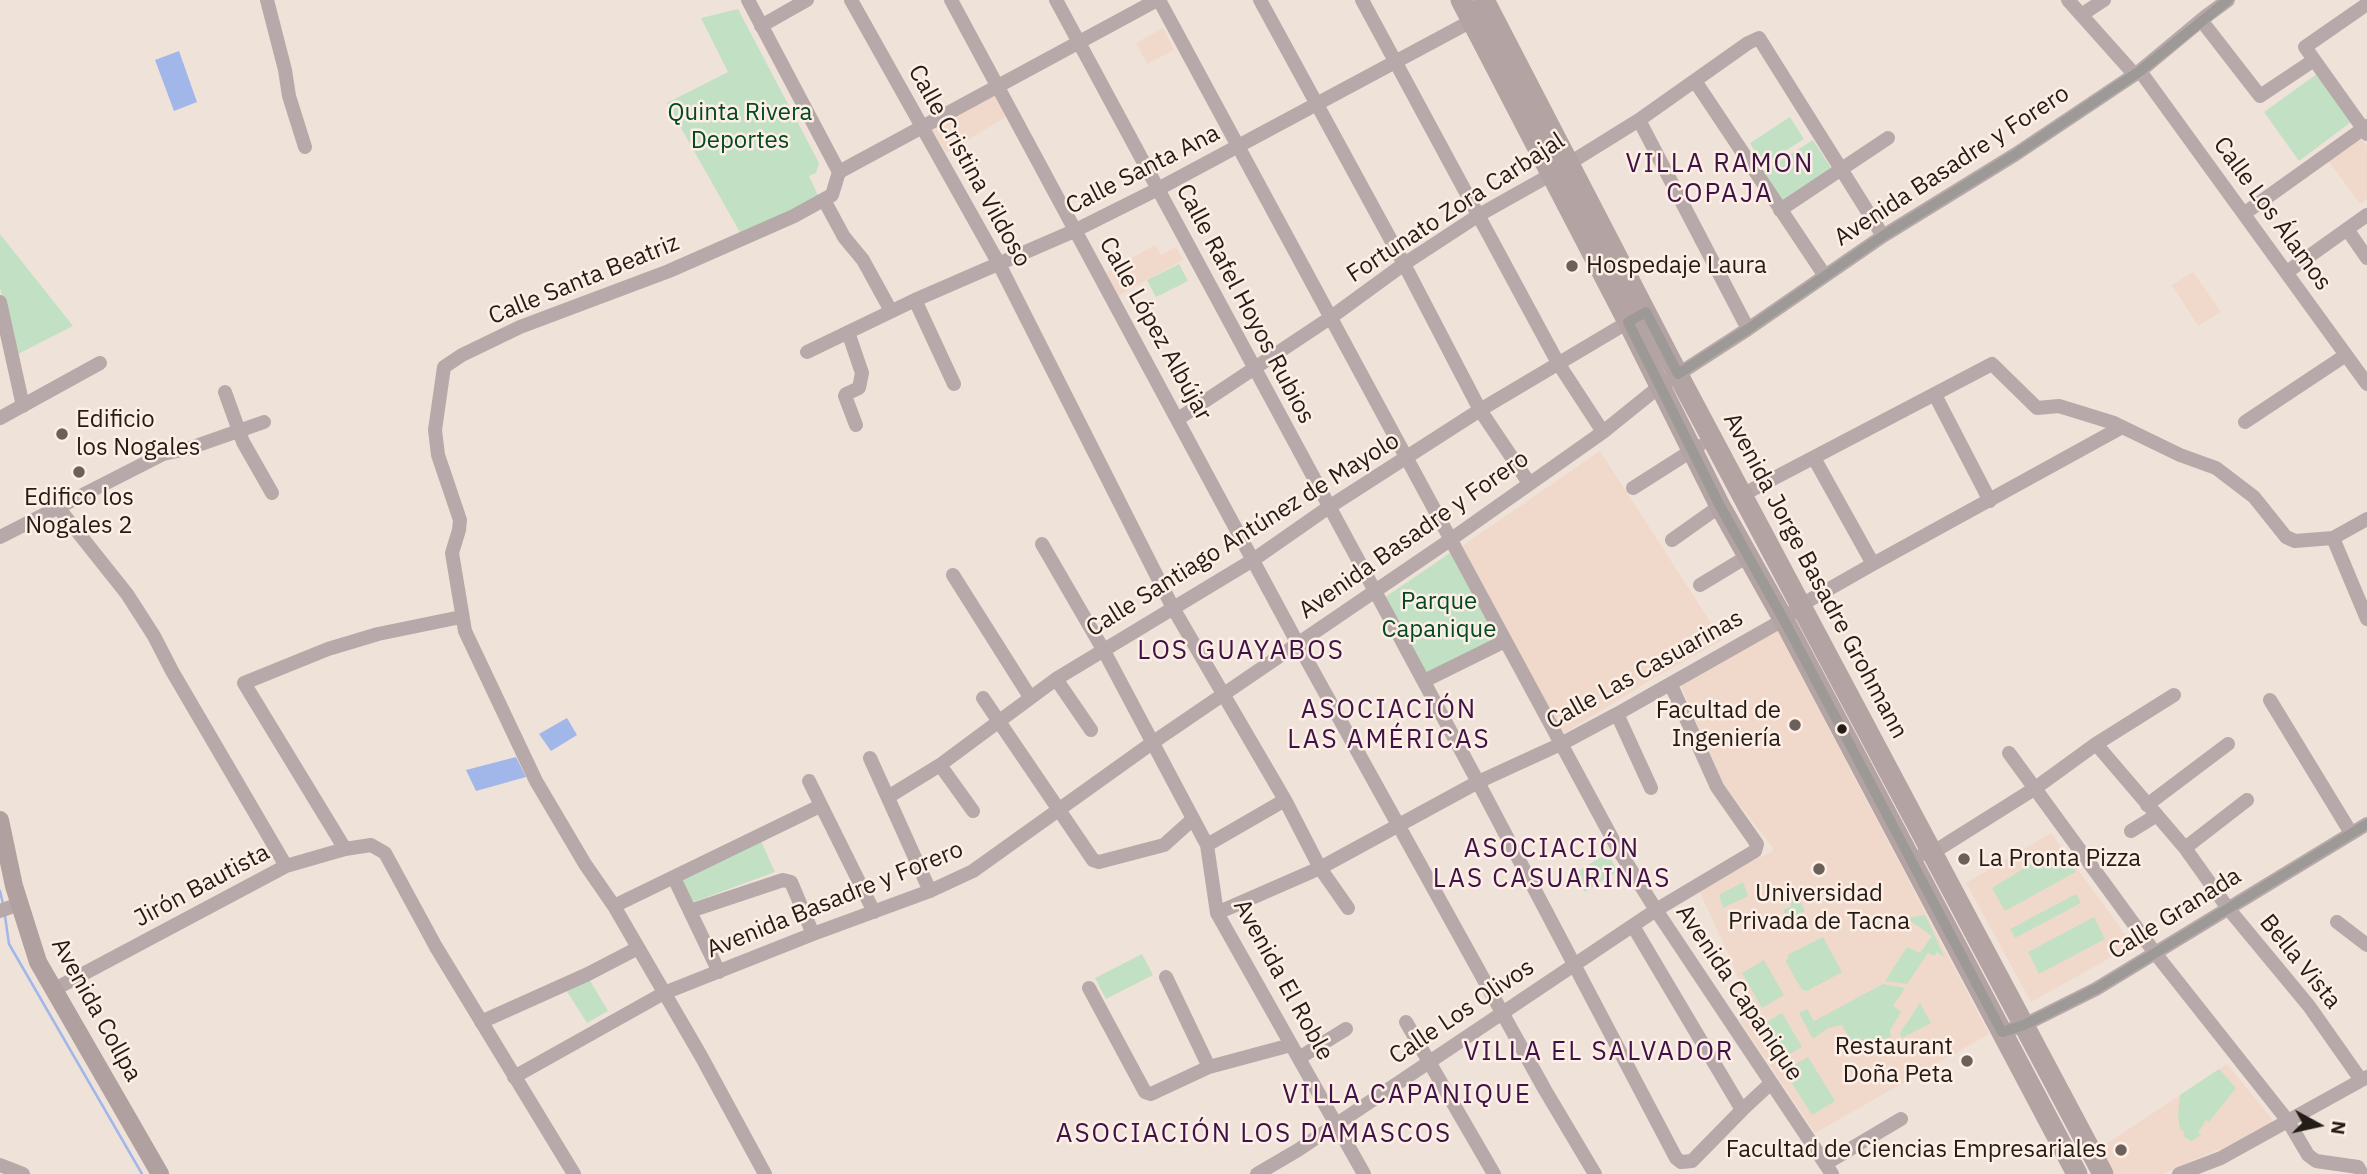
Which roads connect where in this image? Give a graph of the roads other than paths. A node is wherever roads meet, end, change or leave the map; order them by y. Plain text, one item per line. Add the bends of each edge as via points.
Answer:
1 (267, 0) edge
2 (748, 0) edge
3 (807, 0) edge
4 (851, 0) edge
5 (951, 0) edge
6 (1056, 0) edge
7 (1158, 0) edge
8 (1260, 0) edge
9 (1362, 0) edge
10 (1461, 0) edge
11 (2068, 0) edge
12 (2104, 0) edge
13 (2228, 0) edge
14 (2366, 8) edge
15 (1482, 11) edge
16 (2081, 15) junction
17 (2201, 20) junction
18 (761, 26) junction
19 (1079, 43) junction
20 (2314, 60) junction
21 (1396, 64) junction
22 (2137, 73) junction
23 (1695, 80) junction
24 (997, 86) junction
25 (1316, 105) junction
26 (1639, 120) junction
27 (921, 127) junction
28 (2366, 129) edge
29 (1888, 138) dead end
30 (305, 147) dead end
31 (1238, 147) junction
32 (1560, 169) junction
33 (1842, 170) junction
34 (839, 173) junction
35 (1158, 190) junction
36 (824, 200) junction
37 (1780, 210) junction
38 (2245, 213) junction
39 (1479, 215) junction
40 (2367, 215) edge
41 (2347, 229) junction
42 (1074, 231) junction
43 (1883, 236) junction
44 (2367, 258) edge
45 (999, 264) junction
46 (1404, 264) junction
47 (2287, 272) junction
48 (1825, 275) junction
49 (915, 300) junction
50 (0, 302) edge
51 (891, 310) junction
52 (1330, 317) junction
53 (1637, 317) junction
54 (1748, 329) junction
55 (848, 332) junction
56 (807, 352) dead end
57 (2347, 355) junction
58 (100, 363) dead end
59 (1558, 363) junction
60 (1254, 368) junction
61 (1678, 374) junction
62 (954, 383) dead end
63 (2367, 384) edge
64 (1660, 386) junction
65 (225, 392) dead end
66 (1935, 395) junction
67 (23, 406) junction
68 (1480, 410) junction
69 (0, 418) edge
70 (1178, 419) junction
71 (264, 422) dead end
72 (2245, 422) dead end
73 (856, 425) dead end
74 (2122, 427) junction
75 (238, 430) junction
76 (1603, 432) junction
77 (1712, 437) junction
78 (1693, 449) junction
79 (1406, 458) junction
80 (1814, 458) junction
81 (1529, 484) junction
82 (1633, 488) dead end
83 (272, 493) dead end
84 (1742, 495) junction
85 (1990, 501) junction
86 (57, 506) junction
87 (1720, 506) junction
88 (1329, 507) junction
89 (2367, 519) edge
90 (1756, 521) junction
91 (1736, 533) junction
92 (0, 537) edge
93 (2333, 538) junction
94 (1450, 540) junction
95 (1672, 540) dead end
96 (1042, 544) dead end
97 (1748, 556) junction
98 (1253, 560) junction
99 (1873, 564) junction
100 (953, 575) dead end
101 (1700, 585) dead end
102 (1375, 591) junction
103 (1801, 606) junction
104 (1173, 608) junction
105 (461, 617) junction
106 (2367, 619) edge
107 (1783, 620) junction
108 (1506, 641) junction
109 (1298, 644) junction
110 (1104, 650) junction
111 (1056, 679) junction
112 (1424, 681) junction
113 (1671, 685) junction
114 (1224, 694) junction
115 (2174, 695) dead end
116 (1030, 697) junction
117 (983, 698) dead end
118 (2270, 699) dead end
119 (1617, 714) junction
120 (999, 721) junction
121 (1091, 730) dead end
122 (1152, 743) junction
123 (1561, 744) junction
124 (2096, 744) junction
125 (2228, 744) dead end
126 (2009, 753) dead end
127 (870, 758) dead end
128 (940, 765) junction
129 (809, 781) dead end
130 (1478, 782) junction
131 (1651, 788) dead end
132 (2034, 789) junction
133 (888, 797) junction
134 (1285, 800) junction
135 (2247, 800) dead end
136 (820, 806) junction
137 (1059, 810) junction
138 (2152, 810) junction
139 (973, 811) dead end
140 (1193, 819) junction
141 (0, 820) edge
142 (2367, 824) edge
143 (1397, 825) junction
144 (2131, 831) dead end
145 (2351, 833) junction
146 (1207, 845) junction
147 (2185, 848) junction
148 (345, 849) junction
149 (1932, 851) junction
150 (1908, 856) junction
151 (286, 866) junction
152 (1320, 868) junction
153 (674, 878) junction
154 (930, 891) junction
155 (19, 904) junction
156 (614, 906) junction
157 (2227, 907) junction
158 (1348, 908) dead end
159 (1656, 910) junction
160 (0, 911) edge
161 (690, 911) junction
162 (874, 912) junction
163 (1217, 914) junction
164 (2337, 922) dead end
165 (1633, 926) junction
166 (813, 934) junction
167 (2367, 945) edge
168 (638, 948) junction
169 (2155, 953) junction
170 (1574, 965) junction
171 (719, 972) junction
172 (1166, 977) dead end
173 (1089, 988) dead end
174 (53, 990) junction
175 (664, 993) junction
176 (1503, 1012) junction
177 (481, 1022) junction
178 (1406, 1022) dead end
179 (2024, 1026) junction
180 (1346, 1029) dead end
181 (2002, 1032) junction
182 (1292, 1045) junction
183 (1299, 1058) junction
184 (1429, 1062) junction
185 (1209, 1067) junction
186 (514, 1077) junction
187 (2364, 1078) edge
188 (1771, 1083) junction
189 (1742, 1110) junction
190 (1901, 1119) dead end
191 (2288, 1121) junction
192 (1336, 1123) junction
193 (0, 1165) edge
194 (1829, 1169) edge
195 (1358, 1171) edge
196 (23, 1174) edge
197 (160, 1174) edge
198 (574, 1174) edge
199 (765, 1174) edge
200 (1257, 1174) edge
201 (1494, 1174) edge
202 (1595, 1174) edge
203 (2077, 1174) edge
204 (2103, 1174) edge
205 (2179, 1174) edge
206 (2362, 1174) edge

1 - 30 street
2 - 18 street
3 - 18 street
4 - 27 street, Calle Cristina Vildoso
5 - 24 street, Calle López Albújar
6 - 19 street, Calle Rafel Hoyos Rubios
7 - 19 street
7 - 31 street, Avenida Capanique
8 - 25 street
9 - 21 street
10 - 15 highway, Avenida Jorge Basadre Grohmann
11 - 16 street, Calle Los Álamos
12 - 16 street
13 - 17 street, Avenida Basadre y Forero
14 - 20 street via 2305,47
15 - 21 street, Calle Santa Ana
15 - 32 highway, Avenida Jorge Basadre Grohmann
16 - 22 street, Calle Los Álamos
17 - 20 street via 2260,96
17 - 22 street, Avenida Basadre y Forero
18 - 34 street
19 - 24 street
19 - 35 street, Calle Rafel Hoyos Rubios
20 - 28 street
21 - 25 street, Calle Santa Ana
21 - 39 street
22 - 38 street, Calle Los Álamos
22 - 43 street, Avenida Basadre y Forero
23 - 26 street, Fortunato Zora Carbajal
23 - 33 street, Fortunato Zora Carbajal via 1759,38
23 - 37 street
24 - 27 street
24 - 42 street, Calle López Albújar
25 - 31 street, Calle Santa Ana
25 - 46 street
26 - 32 street, Fortunato Zora Carbajal
26 - 54 street
27 - 34 street
27 - 45 street, Calle Cristina Vildoso
28 - 38 street
29 - 33 street
31 - 35 street, Calle Santa Ana
31 - 52 street, Avenida Capanique
32 - 39 street, Fortunato Zora Carbajal
32 - 53 highway, Avenida Jorge Basadre Grohmann
33 - 37 street
33 - 43 street
34 - 36 street via 832,195
35 - 42 street, Calle Santa Ana
35 - 60 street, Calle Rafel Hoyos Rubios
36 - 51 street
36 - 105 street, Calle Santa Beatriz via 669,271 520,327 444,367 435,430 438,455 460,520 452,554
37 - 48 street
38 - 47 street, Calle Los Álamos
39 - 46 street, Fortunato Zora Carbajal
39 - 59 street
40 - 41 street
41 - 44 street
41 - 47 street
42 - 45 street, Calle Santa Ana
42 - 70 street, Calle López Albújar
43 - 48 street, Avenida Basadre y Forero
45 - 49 street, Calle Santa Ana
45 - 104 street, Calle Cristina Vildoso
46 - 52 street, Fortunato Zora Carbajal
46 - 68 street
47 - 57 street, Calle Los Álamos
48 - 54 street, Avenida Basadre y Forero
49 - 51 street, Calle Santa Ana
49 - 62 street
50 - 67 street
51 - 55 street, Calle Santa Ana
52 - 60 street, Fortunato Zora Carbajal
52 - 79 street, Avenida Capanique
53 - 59 street, Calle Santiago Antúnez de Mayolo
53 - 61 highway, Avenida Jorge Basadre Grohmann
53 - 64 highway, Avenida Jorge Basadre Grohmann
54 - 61 street, Avenida Basadre y Forero
55 - 56 street, Calle Santa Ana
55 - 73 street via 862,373 859,388 845,396
57 - 63 street, Calle Los Álamos
57 - 72 street
58 - 67 street
59 - 68 street, Calle Santiago Antúnez de Mayolo
59 - 76 street
60 - 70 street, Fortunato Zora Carbajal
60 - 88 street, Calle Rafel Hoyos Rubios
61 - 64 street, Avenida Basadre y Forero
61 - 77 highway, Avenida Jorge Basadre Grohmann
64 - 76 street, Avenida Basadre y Forero
64 - 78 highway, Avenida Jorge Basadre Grohmann
65 - 75 street
66 - 74 street via 1992,364 2037,408 2059,406
66 - 80 street
66 - 85 street
67 - 69 street
68 - 79 street, Calle Santiago Antúnez de Mayolo
68 - 81 street
70 - 98 street, Calle López Albújar
71 - 75 street
74 - 85 street, Calle Las Casuarinas
74 - 93 street via 2216,468 2253,497 2286,537 2304,542
75 - 83 street
75 - 86 street via 163,454
76 - 81 street, Avenida Basadre y Forero
77 - 78 street
77 - 84 highway, Avenida Jorge Basadre Grohmann
78 - 82 street
78 - 87 highway, Avenida Jorge Basadre Grohmann
79 - 88 street, Calle Santiago Antúnez de Mayolo
79 - 94 street, Avenida Capanique
80 - 84 street
80 - 99 street
81 - 94 street, Avenida Basadre y Forero
84 - 90 highway, Avenida Jorge Basadre Grohmann
85 - 99 street, Calle Las Casuarinas
86 - 92 street
86 - 151 street via 154,636
87 - 91 highway, Avenida Jorge Basadre Grohmann
87 - 95 street
88 - 98 street, Calle Santiago Antúnez de Mayolo
88 - 102 street, Calle Rafel Hoyos Rubios
89 - 93 street
90 - 91 highway
90 - 103 highway, Avenida Jorge Basadre Grohmann
91 - 97 highway, Avenida Jorge Basadre Grohmann
93 - 106 street
94 - 102 street, Avenida Basadre y Forero
94 - 108 street, Avenida Capanique
96 - 110 street, Avenida El Roble
97 - 101 street
97 - 107 highway, Avenida Jorge Basadre Grohmann
98 - 104 street, Calle Santiago Antúnez de Mayolo
98 - 109 street, Calle López Albújar
99 - 103 street, Calle Las Casuarinas
100 - 116 street
102 - 109 street, Avenida Basadre y Forero
102 - 112 street, Calle Rafel Hoyos Rubios
103 - 107 street, Calle Las Casuarinas
103 - 149 highway, Avenida Jorge Basadre Grohmann
104 - 110 street, Calle Santiago Antúnez de Mayolo
104 - 114 street, Calle Cristina Vildoso
105 - 148 street via 328,649 244,683
105 - 156 street via 536,780
107 - 113 street, Calle Las Casuarinas
107 - 150 highway, Avenida Jorge Basadre Grohmann
108 - 112 street
108 - 123 street, Avenida Capanique
109 - 114 street, Avenida Basadre y Forero
109 - 143 street, Calle López Albújar
110 - 111 street, Calle Santiago Antúnez de Mayolo
110 - 122 street, Avenida El Roble
111 - 116 street, Calle Santiago Antúnez de Mayolo
111 - 121 street
112 - 130 street, Calle Rafel Hoyos Rubios
113 - 119 street, Calle Las Casuarinas
113 - 159 street, Calle Los Olivos via 1717,787 1757,844 1755,851
114 - 122 street, Avenida Basadre y Forero
114 - 134 street, Calle Cristina Vildoso
115 - 124 street
116 - 120 street, Calle Santiago Antúnez de Mayolo
117 - 120 street
118 - 145 street
119 - 123 street, Calle Las Casuarinas
119 - 131 street
120 - 128 street, Calle Santiago Antúnez de Mayolo
120 - 137 street
122 - 137 street, Avenida Basadre y Forero
122 - 140 street, Avenida El Roble
123 - 130 street, Calle Las Casuarinas
123 - 159 street, Avenida Capanique
124 - 132 street
124 - 138 street, Bella Vista
125 - 138 street
126 - 132 street
127 - 133 street
128 - 133 street, Calle Santiago Antúnez de Mayolo
128 - 139 street
129 - 136 street
130 - 143 street, Calle Las Casuarinas
130 - 170 street, Calle Rafel Hoyos Rubios
132 - 149 street
132 - 169 street
133 - 154 street
134 - 146 street
134 - 152 street, Calle Cristina Vildoso
135 - 147 street
136 - 153 street
136 - 162 street
137 - 140 street via 1090,858 1099,862 1164,845
137 - 154 street, Avenida Basadre y Forero via 973,871
138 - 144 street
138 - 147 street, Bella Vista
140 - 146 street, Avenida El Roble
141 - 155 main road, Avenida Collpa
142 - 145 street, Calle Granada
143 - 152 street, Calle Las Casuarinas
143 - 176 street, Calle López Albújar
145 - 157 street, Calle Granada
146 - 163 street, Avenida El Roble
147 - 157 street, Bella Vista
148 - 151 street, Jirón Bautista
148 - 177 street, Jirón Bautista via 372,845 385,853
149 - 150 street
149 - 179 highway, Avenida Jorge Basadre Grohmann
150 - 181 highway, Avenida Jorge Basadre Grohmann
151 - 174 street, Jirón Bautista
152 - 158 street, Calle Cristina Vildoso
152 - 163 street, Calle Las Casuarinas
153 - 156 street
153 - 161 street
154 - 162 street, Avenida Basadre y Forero
155 - 160 street
155 - 174 main road, Avenida Collpa via 38,962
156 - 168 street
157 - 169 street, Calle Granada
157 - 187 street, Bella Vista
159 - 165 street, Calle Los Olivos
159 - 188 street, Avenida Capanique
161 - 166 street via 783,880 791,882
161 - 171 street
162 - 166 street, Avenida Basadre y Forero
163 - 182 street, Avenida El Roble
164 - 167 street
165 - 170 street, Calle Los Olivos
165 - 189 street
166 - 171 street, Avenida Basadre y Forero
168 - 175 street
168 - 177 street
169 - 179 street, Calle Granada
169 - 191 street
170 - 176 street, Calle Los Olivos
170 - 189 street, Calle Rafel Hoyos Rubios via 1676,1158 1692,1161
171 - 175 street, Avenida Basadre y Forero
172 - 185 street
173 - 185 street via 1145,1092 1158,1092
174 - 197 main road, Avenida Collpa
175 - 186 street, Avenida Basadre y Forero
175 - 199 street
176 - 184 street, Calle Los Olivos
176 - 202 street, Calle López Albújar
177 - 186 street
178 - 184 street
179 - 181 street, Calle Granada
179 - 204 highway, Avenida Jorge Basadre Grohmann
180 - 183 street
181 - 203 highway, Avenida Jorge Basadre Grohmann
182 - 183 street, Avenida El Roble
182 - 185 street
183 - 192 street, Avenida El Roble
184 - 192 street, Calle Los Olivos
184 - 201 street
186 - 198 street
187 - 191 street
188 - 189 street
188 - 194 street, Avenida Capanique
190 - 194 street
191 - 205 street via 2221,1158
191 - 206 street via 2312,1160 2358,1167
192 - 195 street, Avenida El Roble
192 - 200 street, Calle Los Olivos
193 - 196 street

